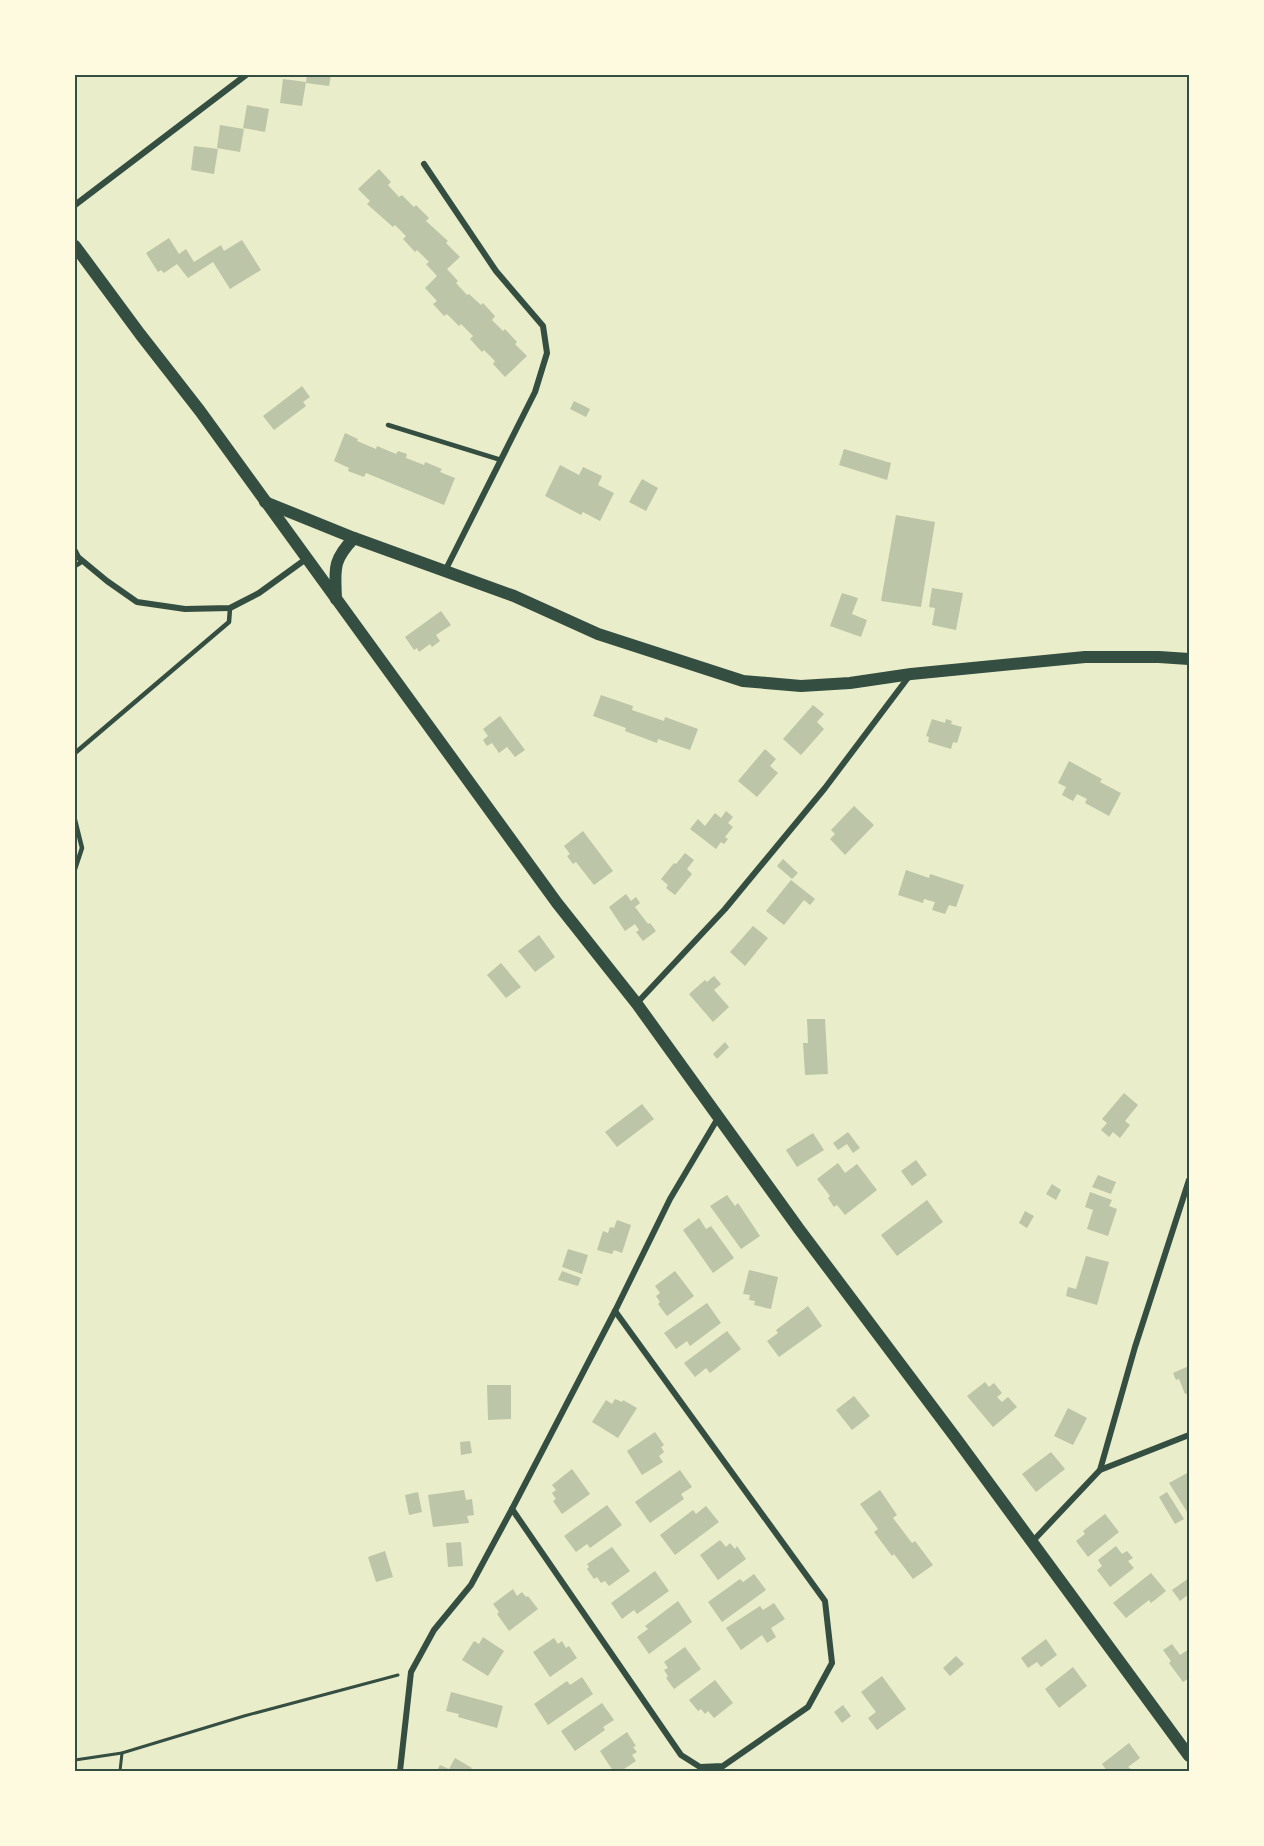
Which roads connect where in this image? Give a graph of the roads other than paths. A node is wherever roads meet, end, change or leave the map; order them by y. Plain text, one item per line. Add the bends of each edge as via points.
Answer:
1 (246, 75) edge
2 (424, 164) dead end
3 (75, 205) edge
4 (76, 249) edge
5 (388, 425) dead end
6 (501, 460) junction
7 (264, 502) junction
8 (354, 538) junction
9 (75, 551) edge
10 (306, 558) junction
11 (83, 561) junction
12 (75, 566) edge
13 (446, 569) junction
14 (336, 600) junction
15 (230, 609) junction
16 (1189, 659) edge
17 (911, 674) junction
18 (75, 753) edge
19 (75, 820) edge
20 (75, 869) edge
21 (637, 1004) junction
22 (718, 1117) junction
23 (1189, 1180) edge
24 (615, 1311) junction
25 (1189, 1435) edge
26 (1100, 1470) junction
27 (512, 1509) junction
28 (1032, 1542) junction
29 (1189, 1756) edge
30 (400, 1771) edge

1 - 3 street
2 - 6 street via 496,271 543,326 547,353 535,392
4 - 7 main road
5 - 6 lane
6 - 13 street
7 - 8 main road
7 - 10 main road
8 - 13 main road
8 - 14 main road via 338,556
9 - 11 street
10 - 14 main road
10 - 15 street
11 - 12 lane
11 - 15 street via 137,602 184,609
13 - 17 main road via 598,634 743,681 801,686
14 - 21 main road via 557,903
15 - 18 lane via 229,622
16 - 17 main road via 1085,657
17 - 21 street via 825,788 732,900
19 - 20 lane via 82,848
21 - 22 main road
22 - 24 street via 670,1199
22 - 28 main road
23 - 26 street
24 - 27 street
24 - 27 street via 825,1601 832,1663 808,1707 723,1767 699,1767 681,1755
25 - 26 street
26 - 28 street
27 - 30 street via 471,1585 434,1630 411,1672
28 - 29 main road

